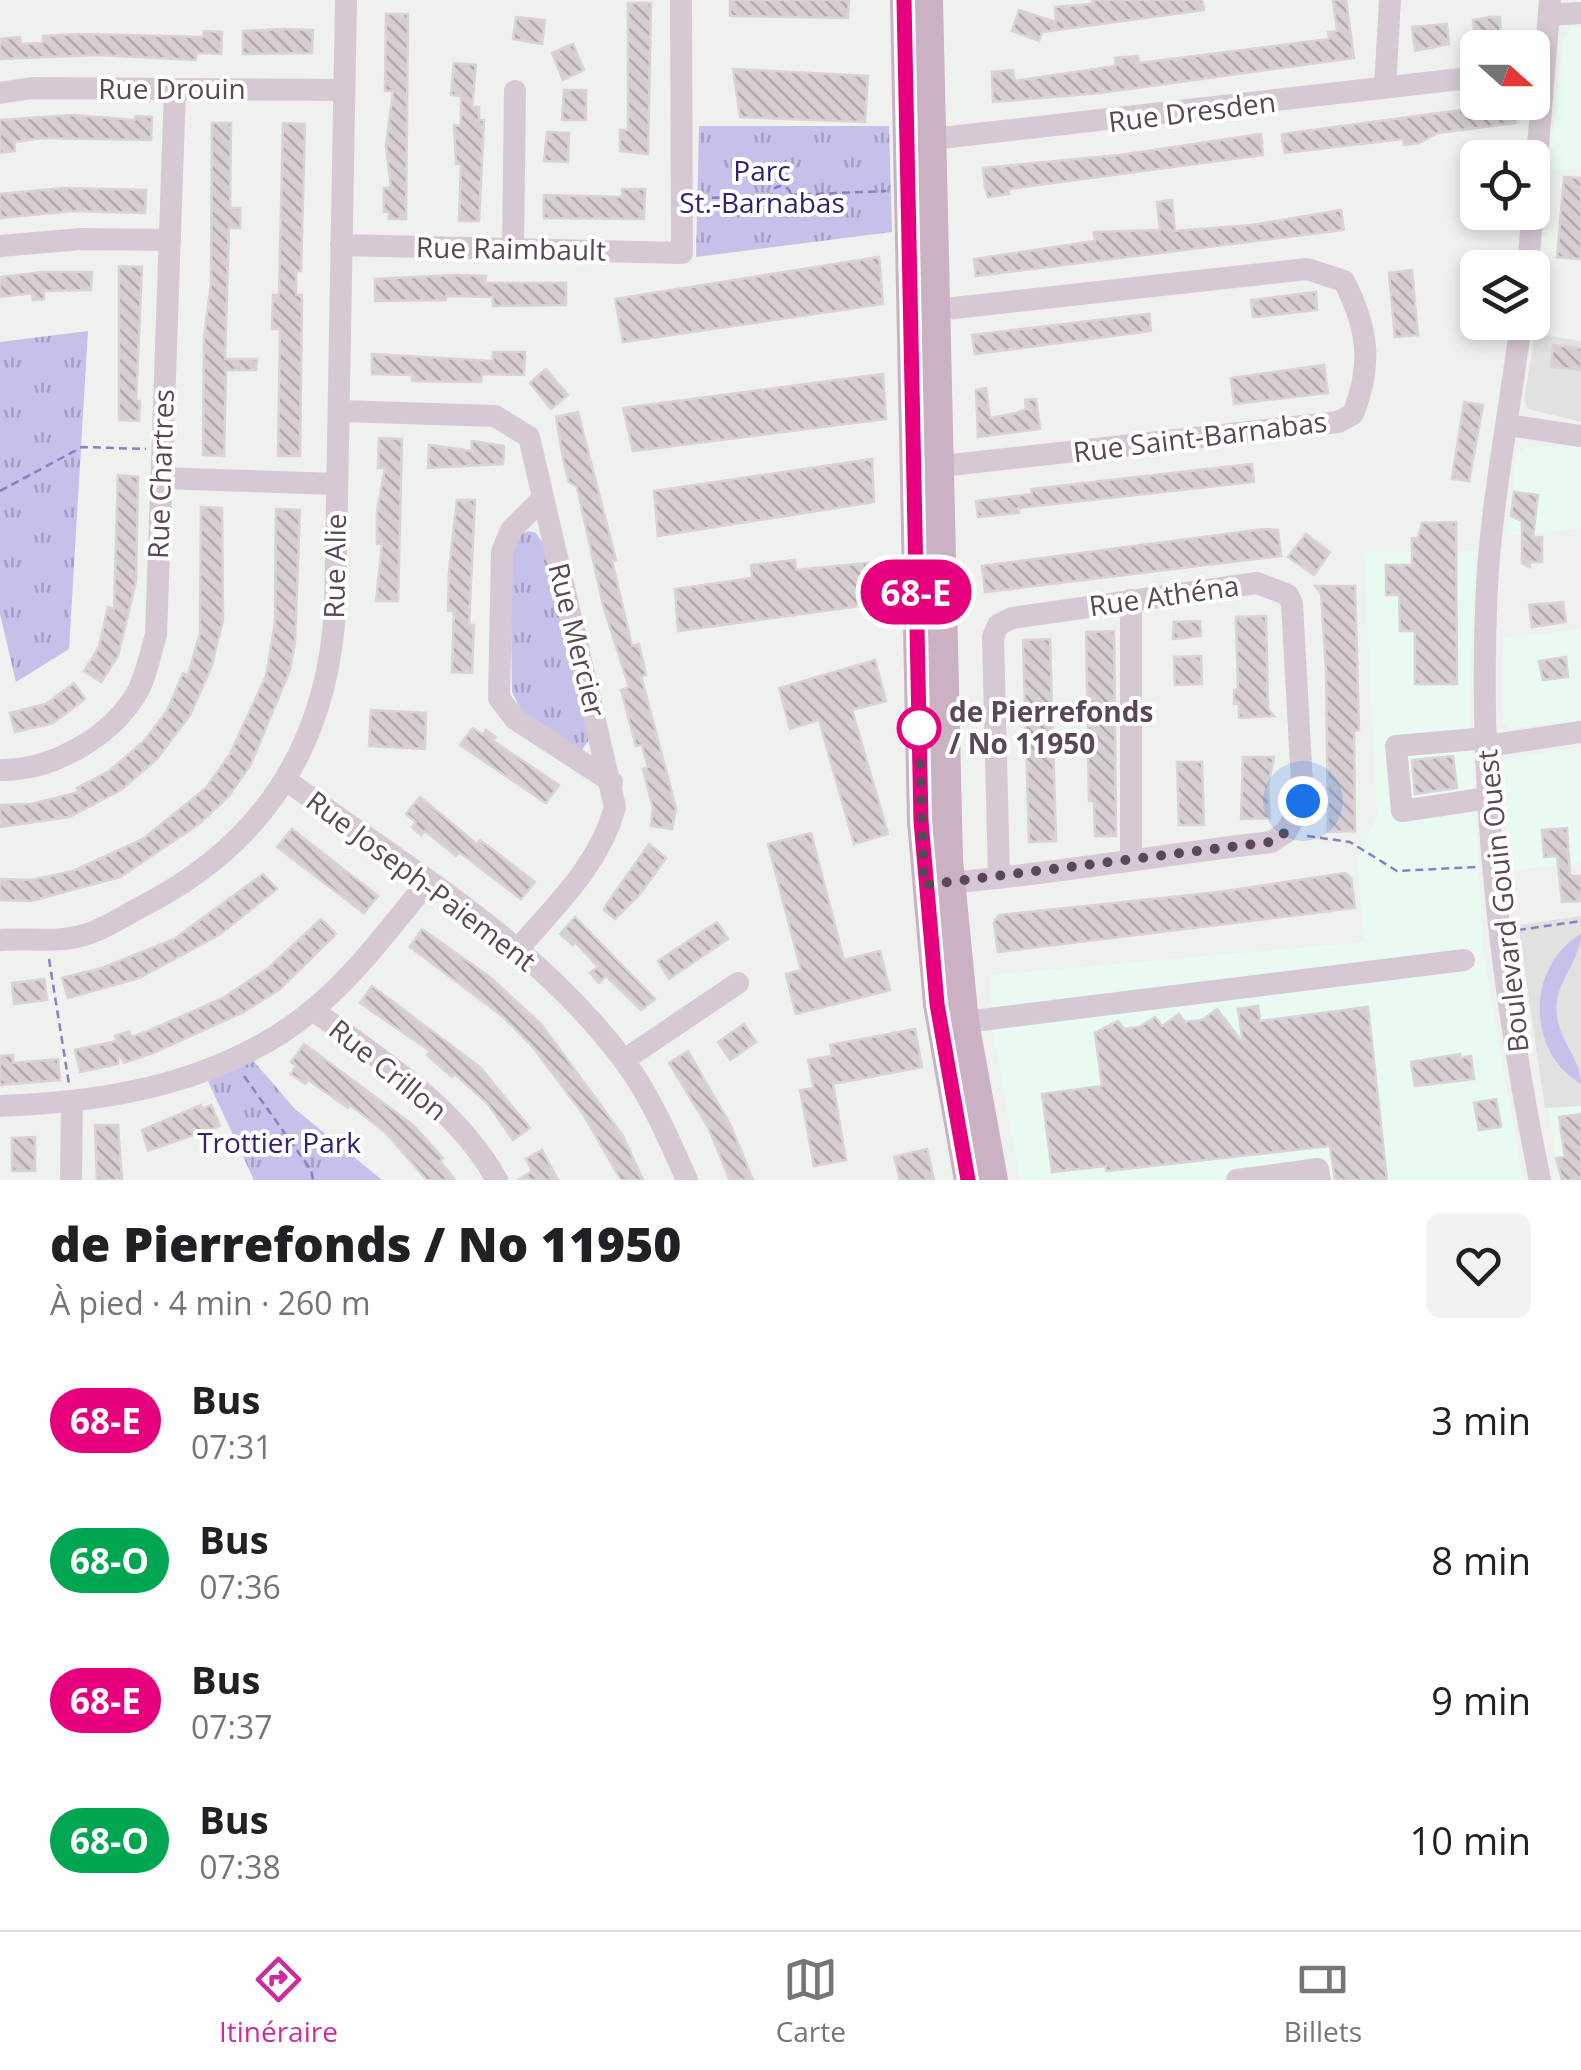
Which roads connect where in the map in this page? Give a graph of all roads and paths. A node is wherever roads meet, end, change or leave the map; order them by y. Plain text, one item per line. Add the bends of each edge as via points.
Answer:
1 (346, 0) edge
2 (681, 0) edge
3 (904, 0) edge
4 (929, 0) edge
5 (1390, 0) edge
6 (1549, 7) edge
7 (1581, 13) edge
8 (1460, 79) edge
9 (1384, 88) junction
10 (175, 89) junction
11 (344, 90) junction
12 (515, 90) dead end
13 (0, 93) edge
14 (1536, 120) edge
15 (919, 141) junction
16 (898, 190) dead end
17 (790, 195) junction
18 (770, 196) junction
19 (682, 198) junction
20 (170, 240) junction
21 (340, 245) junction
22 (0, 246) edge
23 (514, 249) junction
24 (1529, 250) edge
25 (936, 310) junction
26 (1519, 340) edge
27 (341, 411) junction
28 (1508, 425) junction
29 (1581, 436) edge
30 (162, 450) junction
31 (926, 468) junction
32 (161, 478) junction
33 (337, 484) junction
34 (0, 492) edge
35 (543, 498) junction
36 (1131, 600) junction
37 (1581, 732) edge
38 (1487, 742) junction
39 (0, 770) edge
40 (286, 780) junction
41 (612, 782) junction
42 (1488, 798) junction
43 (1286, 832) junction
44 (1131, 858) junction
45 (1483, 867) dead end
46 (999, 878) junction
47 (426, 883) junction
48 (938, 884) junction
49 (1581, 921) edge
50 (1512, 931) dead end
51 (45, 938) junction
52 (0, 940) edge
53 (518, 949) junction
54 (1464, 960) dead end
55 (738, 983) dead end
56 (313, 1010) junction
57 (953, 1024) junction
58 (231, 1060) junction
59 (624, 1060) junction
60 (72, 1104) junction
61 (0, 1106) edge
62 (71, 1180) edge
63 (313, 1180) edge
64 (497, 1180) edge
65 (687, 1180) edge
66 (968, 1180) edge
67 (994, 1180) edge
68 (1237, 1180) edge
69 (1320, 1180) edge
70 (1540, 1180) edge

1 - 11 street, Rue Alie
2 - 19 street
3 - 15 main road
4 - 15 main road
5 - 9 street
6 - 7 street
8 - 9 street, Rue Dresden
9 - 15 street, Rue Dresden
10 - 11 street, Rue Drouin
10 - 13 street, Rue Drouin
10 - 20 street, Rue Chartres
11 - 21 street, Rue Alie
12 - 23 street
14 - 24 street
15 - 25 main road
15 - 31 main road
16 - 17 path
17 - 18 path via 782,186
17 - 18 path via 781,206
18 - 19 path
19 - 23 street, Rue Raimbault via 682,253
20 - 22 street
20 - 30 street, Rue Chartres
21 - 23 street, Rue Raimbault
21 - 27 street, Rue Alie
25 - 31 main road
25 - 31 street, Rue Saint-Barnabas via 1307,268 1344,281 1366,331 1368,359 1353,414 1338,422
26 - 28 street, Boulevard Gouin Ouest
27 - 33 street, Rue Alie
27 - 35 street, Rue Mercier via 495,416 514,424 529,437
28 - 29 street
28 - 38 street, Boulevard Gouin Ouest via 1488,572
30 - 32 street, Rue Chartres
30 - 34 path via 82,446
31 - 48 main road
32 - 33 street
32 - 39 street, Rue Chartres via 156,635 135,696 89,742 24,770
33 - 40 street, Rue Alie via 332,658 307,739
35 - 41 street, Rue Mercier
35 - 41 street, Rue Mercier via 511,530 502,552 499,698 515,719
36 - 43 street, Rue Athéna via 1257,582 1288,595 1303,801
36 - 44 street
36 - 46 street, Rue Athéna via 1012,618 995,629
37 - 38 street
38 - 42 street, Boulevard Gouin Ouest
38 - 42 street via 1396,746 1402,811
40 - 47 street, Rue Joseph-Paiement
40 - 51 street, Rue Alie via 246,832 189,883 83,936
41 - 53 street, Rue Mercier via 616,807 607,838
42 - 70 street, Boulevard Gouin Ouest via 1518,1064
43 - 44 street via 1270,842
43 - 45 path via 1350,842 1397,871
44 - 46 street
46 - 48 street
47 - 53 street, Rue Joseph-Paiement
47 - 56 street
48 - 57 main road
49 - 50 path
51 - 52 street, Rue Alie
51 - 60 path
53 - 59 street, Rue Joseph-Paiement
54 - 57 street
55 - 59 street
56 - 58 street
56 - 64 street, Rue Crillon via 416,1085 469,1138
57 - 66 main road
57 - 67 main road
58 - 60 street via 168,1085
58 - 63 path
59 - 65 street, Rue Joseph-Paiement
60 - 61 street
60 - 62 street
68 - 69 street via 1318,1169

